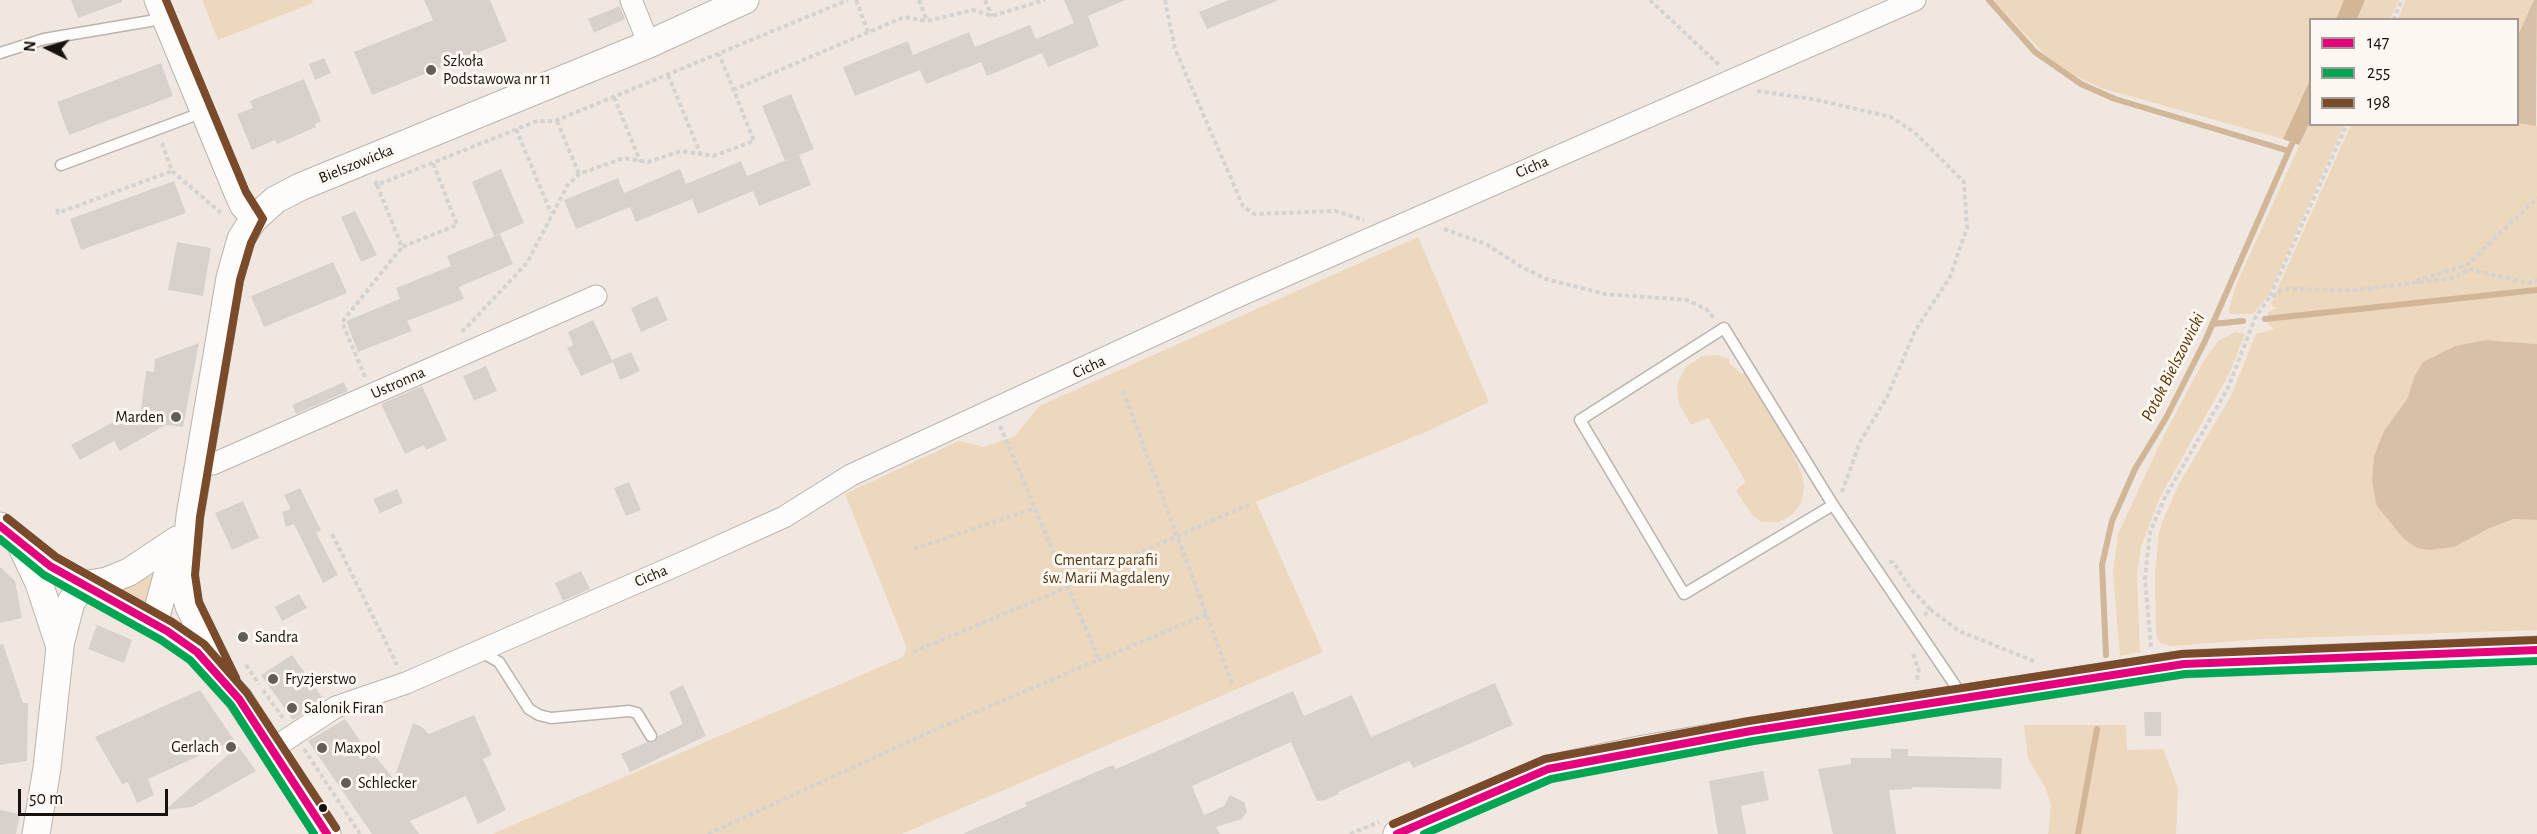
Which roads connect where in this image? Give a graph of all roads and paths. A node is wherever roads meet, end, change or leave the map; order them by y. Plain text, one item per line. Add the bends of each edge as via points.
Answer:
1 (631, 0) edge
2 (745, 0) edge
3 (848, 0) edge
4 (856, 0) edge
5 (919, 0) edge
6 (985, 0) edge
7 (1045, 0) edge
8 (1650, 0) edge
9 (1915, 0) edge
10 (2402, 0) edge
11 (159, 9) edge
12 (992, 16) junction
13 (2395, 18) edge
14 (927, 21) junction
15 (868, 32) junction
16 (649, 44) junction
17 (0, 53) edge
18 (719, 54) junction
19 (668, 75) junction
20 (1739, 78) junction
21 (733, 90) junction
22 (614, 97) junction
23 (201, 113) junction
24 (557, 121) junction
25 (2346, 126) edge
26 (157, 129) junction
27 (516, 129) junction
28 (701, 156) junction
29 (640, 162) junction
30 (433, 163) junction
31 (61, 165) dead end
32 (172, 171) junction
33 (371, 172) dead end
34 (579, 174) junction
35 (377, 185) junction
36 (2537, 198) edge
37 (57, 210) dead end
38 (226, 210) dead end
39 (551, 214) junction
40 (253, 220) junction
41 (402, 247) junction
42 (2537, 280) edge
43 (2404, 284) junction
44 (596, 296) dead end
45 (2270, 297) junction
46 (440, 365) junction
47 (1123, 391) dead end
48 (372, 394) junction
49 (994, 411) junction
50 (199, 462) junction
51 (1250, 504) dead end
52 (1833, 505) junction
53 (1035, 508) junction
54 (190, 516) junction
55 (0, 526) edge
56 (1850, 531) junction
57 (332, 534) dead end
58 (1177, 535) junction
59 (177, 540) junction
60 (22, 546) junction
61 (914, 549) dead end
62 (83, 585) junction
63 (1068, 586) junction
64 (185, 592) junction
65 (1207, 614) junction
66 (154, 624) junction
67 (60, 646) junction
68 (2537, 650) edge
69 (478, 651) junction
70 (913, 652) dead end
71 (2152, 657) dead end
72 (1099, 660) junction
73 (227, 683) junction
74 (406, 683) junction
75 (1232, 683) dead end
76 (1963, 698) junction
77 (651, 736) dead end
78 (272, 749) junction
79 (333, 794) dead end
80 (36, 834) edge
81 (327, 834) edge
82 (360, 834) edge
83 (708, 834) edge
84 (1397, 834) edge

1 - 16 street
2 - 16 street, Bielszowicka
3 - 18 path
4 - 15 path
5 - 14 path
6 - 12 path
7 - 12 path
8 - 20 path via 1726,71
9 - 20 street, Cicha
10 - 13 path
11 - 17 lane
11 - 23 street
12 - 14 path via 965,10
14 - 15 path via 904,17
15 - 21 path
16 - 40 street, Bielszowicka via 300,187 275,200
18 - 19 path
18 - 21 path
19 - 22 path
19 - 28 path
20 - 49 street, Cicha via 1321,259
20 - 56 path via 1758,92 1813,99 1891,117 1914,132 1964,182 1967,228 1950,277 1915,331 1887,397 1860,442 1840,498
21 - 28 path via 754,141 713,156
22 - 24 path
22 - 29 path
23 - 26 lane
23 - 40 street via 241,207
24 - 27 path via 537,121
24 - 34 path
25 - 45 path
26 - 31 lane
26 - 32 path
27 - 30 path
27 - 39 path
28 - 29 path via 681,151
29 - 34 path via 624,158
30 - 35 path
30 - 41 path via 457,225
32 - 37 path via 58,213
32 - 38 path via 226,217
33 - 35 path
34 - 39 path
35 - 41 path
36 - 43 path via 2467,265
39 - 46 path via 527,263 437,357
40 - 50 street, Bielszowicka via 241,240 230,278
41 - 48 path via 342,322
42 - 43 path via 2528,283 2469,269 2454,278
43 - 45 path via 2357,290 2283,290
44 - 46 street, Ustronna
45 - 71 path via 2255,318 2228,388 2165,497 2150,532 2145,579
46 - 48 street, Ustronna
47 - 58 path
48 - 50 street, Ustronna via 213,464
49 - 53 path
49 - 69 street, Cicha via 842,479 784,517
50 - 54 street, Bielszowicka
51 - 58 path
52 - 52 lane via 1684,594 1580,420 1724,328
52 - 56 lane
53 - 61 path
53 - 63 path
54 - 59 street, Bielszowicka
54 - 64 street, Bielszowicka
55 - 60 street
56 - 76 lane
57 - 74 path
58 - 63 path
58 - 65 path
59 - 62 street, Bielszowicka via 129,572
59 - 66 street, Bielszowicka
60 - 62 street
60 - 67 street
62 - 66 street
62 - 67 street via 71,602
63 - 70 path
63 - 72 path
64 - 66 street, Bielszowicka via 175,614
64 - 73 street, Bielszowicka
65 - 72 path
65 - 75 path
66 - 73 street via 197,652
67 - 80 street
68 - 76 street via 2216,662
69 - 74 street, Cicha
69 - 77 lane via 499,662 529,709 539,715 550,718 637,713
72 - 83 path via 943,726
73 - 78 street
74 - 78 street, Cicha via 336,707
76 - 84 street via 1644,749 1548,770
78 - 81 street
79 - 82 path

